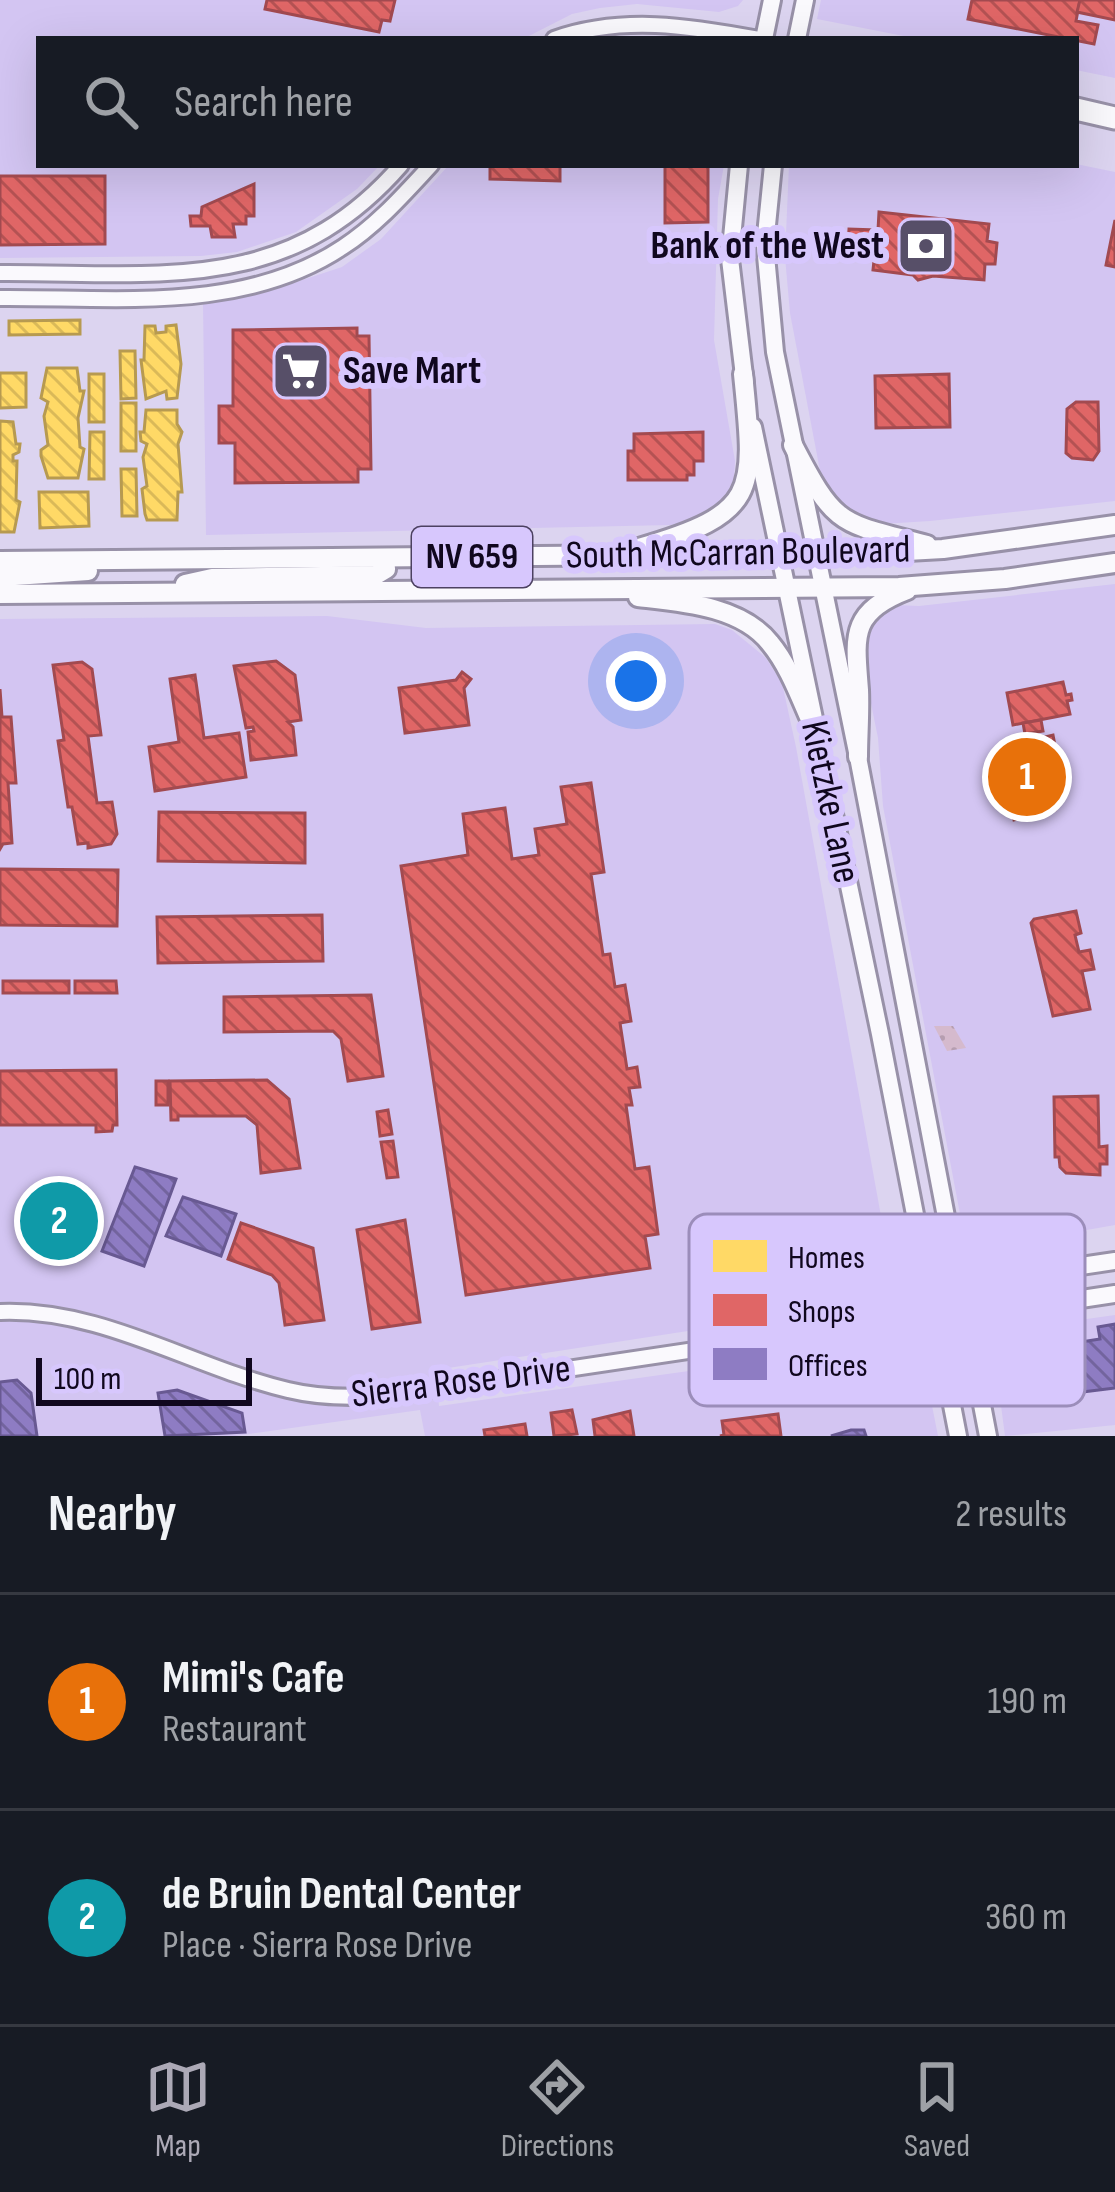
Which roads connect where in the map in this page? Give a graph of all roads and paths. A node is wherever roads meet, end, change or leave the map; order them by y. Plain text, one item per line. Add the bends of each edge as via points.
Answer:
1 (772, 0) edge
2 (805, 0) edge
3 (565, 36) edge
4 (740, 36) edge
5 (762, 36) edge
6 (798, 36) edge
7 (1079, 110) edge
8 (1115, 118) edge
9 (398, 168) edge
10 (428, 168) edge
11 (739, 168) edge
12 (773, 168) edge
13 (0, 273) edge
14 (0, 298) edge
15 (743, 374) junction
16 (793, 445) junction
17 (1115, 525) edge
18 (1115, 546) edge
19 (943, 549) junction
20 (814, 552) junction
21 (778, 553) junction
22 (615, 555) junction
23 (385, 558) junction
24 (114, 560) junction
25 (0, 561) edge
26 (1115, 563) edge
27 (1087, 566) junction
28 (0, 577) edge
29 (784, 586) junction
30 (823, 586) junction
31 (919, 586) junction
32 (568, 589) junction
33 (151, 591) junction
34 (0, 593) edge
35 (814, 728) junction
36 (858, 757) junction
37 (914, 1214) edge
38 (946, 1214) edge
39 (1115, 1261) edge
40 (1085, 1265) edge
41 (1115, 1294) edge
42 (1085, 1298) edge
43 (0, 1312) edge
44 (689, 1351) edge
45 (952, 1406) edge
46 (982, 1406) edge
47 (958, 1436) edge
48 (988, 1436) edge

1 - 5 main road
2 - 6 main road
3 - 4 street via 647,23
7 - 8 highway
9 - 13 street via 336,223 270,259 202,271
10 - 14 street via 349,244 251,287 214,296
11 - 15 main road, Kietzke Lane via 730,259
12 - 16 main road, Kietzke Lane via 766,283
15 - 21 main road, Kietzke Lane
15 - 22 main road via 748,470 738,498 706,527
16 - 19 main road via 838,516 856,528
16 - 20 main road, Kietzke Lane
17 - 19 main road, South McCarran Boulevard / NV 659
18 - 27 main road
19 - 20 main road, South McCarran Boulevard / NV 659
20 - 21 main road, South McCarran Boulevard / NV 659
20 - 30 main road, Kietzke Lane
21 - 22 main road, South McCarran Boulevard / NV 659
21 - 29 main road, Kietzke Lane
22 - 23 main road, South McCarran Boulevard / NV 659
23 - 24 main road, South McCarran Boulevard / NV 659
23 - 33 main road via 386,569 376,575 212,578
24 - 25 main road, South McCarran Boulevard / NV 659
24 - 28 main road via 98,569
26 - 27 main road, South McCarran Boulevard / NV 659
27 - 31 main road, South McCarran Boulevard / NV 659
29 - 30 main road, South McCarran Boulevard / NV 659
29 - 32 main road, South McCarran Boulevard / NV 659
29 - 35 main road, Kietzke Lane
30 - 31 main road, South McCarran Boulevard / NV 659
30 - 36 main road, Kietzke Lane
31 - 36 main road via 872,609 854,641
32 - 33 main road, South McCarran Boulevard / NV 659
32 - 35 main road via 719,610 757,630 781,658
33 - 34 main road, South McCarran Boulevard / NV 659
35 - 37 main road, Kietzke Lane
36 - 38 main road, Kietzke Lane
39 - 40 main road
41 - 42 main road
43 - 44 street, Sierra Rose Drive via 70,1317 268,1385 344,1398
45 - 47 main road, Kietzke Lane
46 - 48 main road, Kietzke Lane

